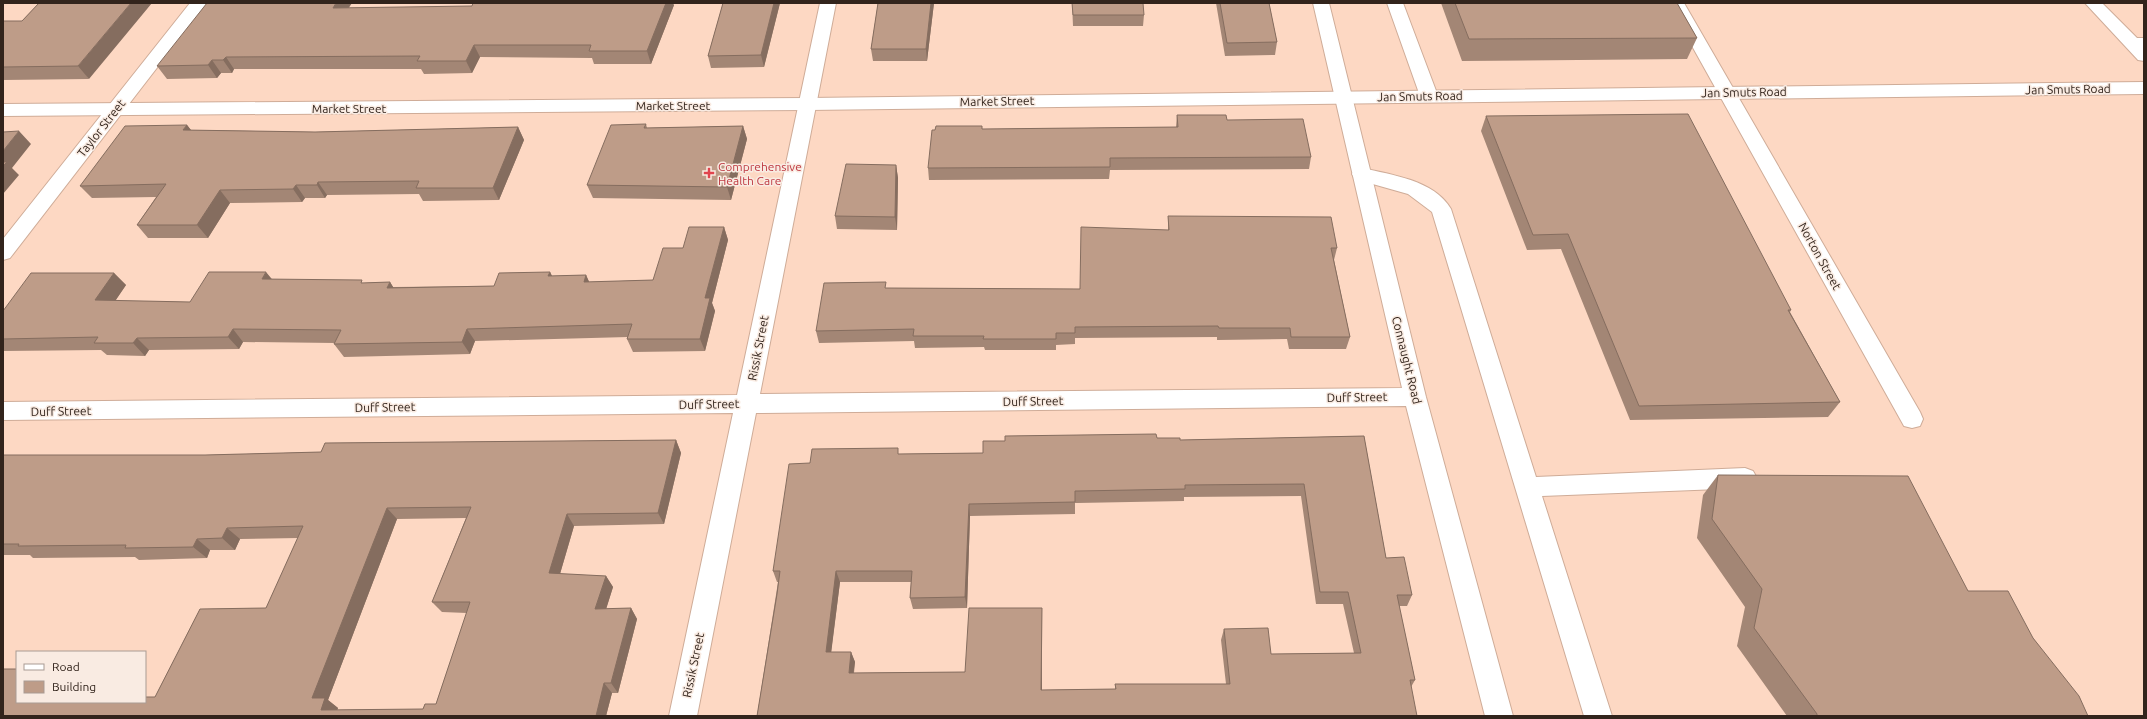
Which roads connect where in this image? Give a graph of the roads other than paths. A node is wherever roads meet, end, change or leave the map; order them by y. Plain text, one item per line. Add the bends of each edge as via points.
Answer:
1 (199, 3) edge
2 (828, 3) edge
3 (1321, 3) edge
4 (1395, 3) edge
5 (1676, 3) edge
6 (2093, 3) edge
7 (2138, 43) edge
8 (2144, 56) edge
9 (2144, 88) edge
10 (1728, 93) junction
11 (1429, 96) junction
12 (1344, 97) junction
13 (808, 104) junction
14 (3, 110) edge
15 (116, 110) junction
16 (1362, 174) junction
17 (3, 253) edge
18 (1416, 397) junction
19 (747, 404) junction
20 (3, 411) edge
21 (1912, 419) dead end
22 (1765, 477) edge
23 (1527, 487) junction
24 (683, 716) edge
25 (1499, 716) edge
26 (1598, 716) edge

1 - 15 street, Taylor Street
2 - 13 street, Rissik Street
3 - 12 street, Connaught Road
4 - 11 street
5 - 10 street, Norton Street
6 - 7 street
7 - 8 street
9 - 10 street, Jan Smuts Road
10 - 11 street, Jan Smuts Road
10 - 21 street, Norton Street
11 - 12 street, Jan Smuts Road
12 - 13 street, Market Street
12 - 16 street, Connaught Road
13 - 15 street, Market Street
13 - 19 street, Rissik Street
14 - 15 street, Market Street
15 - 17 street, Taylor Street
16 - 18 street, Connaught Road
16 - 23 street via 1404,185 1435,202 1441,209
18 - 19 street, Duff Street
18 - 25 street, Connaught Road
19 - 20 street, Duff Street
19 - 24 street, Rissik Street
22 - 23 street
23 - 26 street

